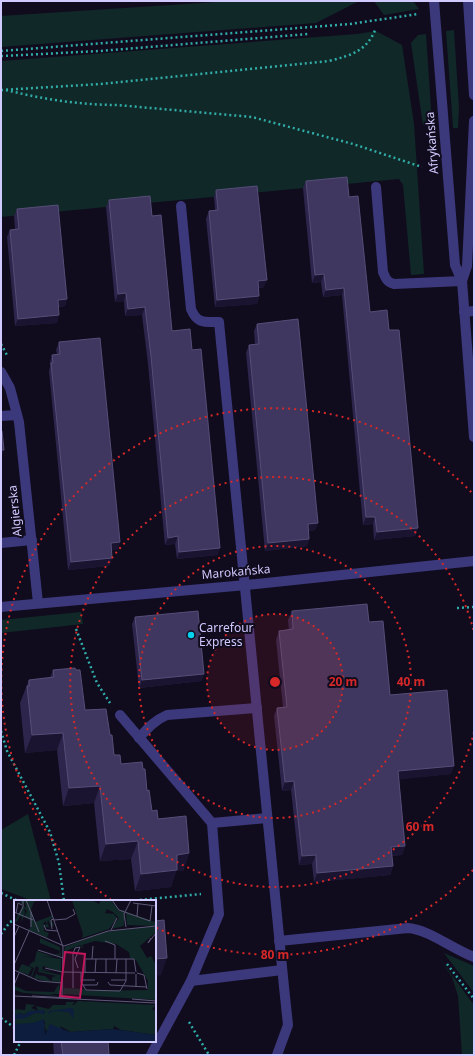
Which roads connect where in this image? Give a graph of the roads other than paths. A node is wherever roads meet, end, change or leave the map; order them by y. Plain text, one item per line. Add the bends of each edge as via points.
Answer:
1 (434, 1) edge
2 (468, 1) edge
3 (474, 95) edge
4 (474, 121) edge
5 (376, 187) dead end
6 (181, 206) dead end
7 (462, 281) junction
8 (469, 311) edge
9 (1, 372) edge
10 (17, 415) junction
11 (1, 416) edge
12 (474, 437) edge
13 (32, 540) junction
14 (1, 543) edge
15 (474, 561) edge
16 (246, 585) junction
17 (38, 603) junction
18 (1, 607) edge
19 (257, 708) junction
20 (120, 715) road end
21 (139, 738) junction
22 (268, 818) junction
23 (212, 823) junction
24 (279, 941) junction
25 (474, 957) edge
26 (282, 970) junction
27 (191, 981) junction
28 (151, 1055) edge
29 (277, 1055) edge

1 - 7 street, Afrykańska via 455,265
2 - 3 street
4 - 7 street, Afrykańska via 467,266
5 - 7 street via 383,272 386,279 394,284
6 - 16 street via 191,310 199,320 219,322
7 - 8 street, Afrykańska
8 - 12 street, Afrykańska
9 - 10 street, Algierska via 10,388
10 - 11 street
10 - 13 street, Algierska
13 - 14 street
13 - 17 street, Algierska
15 - 16 street, Marokańska
16 - 17 street, Marokańska
16 - 19 street
17 - 18 street, Marokańska
19 - 21 street via 167,715 159,718
19 - 22 street
20 - 21 street
21 - 23 street
22 - 23 street
22 - 24 street
23 - 27 street via 219,914
24 - 25 street via 408,928 427,933
24 - 26 street
26 - 27 street
26 - 29 street via 288,1025
27 - 28 street

